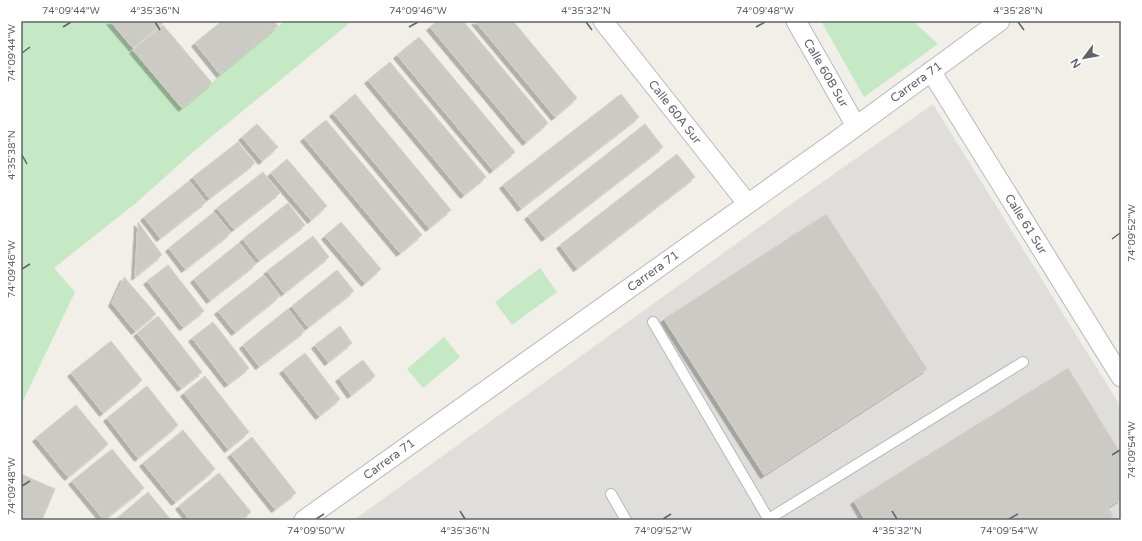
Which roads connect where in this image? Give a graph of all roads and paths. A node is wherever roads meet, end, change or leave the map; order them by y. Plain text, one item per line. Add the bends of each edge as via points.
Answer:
1 (603, 21) edge
2 (796, 21) edge
3 (999, 21) edge
4 (931, 71) junction
5 (856, 126) junction
6 (747, 204) junction
7 (653, 322) dead end
8 (1023, 362) dead end
9 (1121, 377) edge
10 (610, 494) dead end
11 (304, 520) edge
12 (626, 520) edge
13 (768, 520) edge

1 - 6 street, Calle 60A Sur
2 - 5 street, Calle 60B Sur
3 - 4 street, Carrera 71
4 - 5 street, Carrera 71
4 - 9 street, Calle 61 Sur
5 - 6 street, Carrera 71
6 - 11 street, Carrera 71
7 - 13 lane
8 - 13 lane
10 - 12 lane

